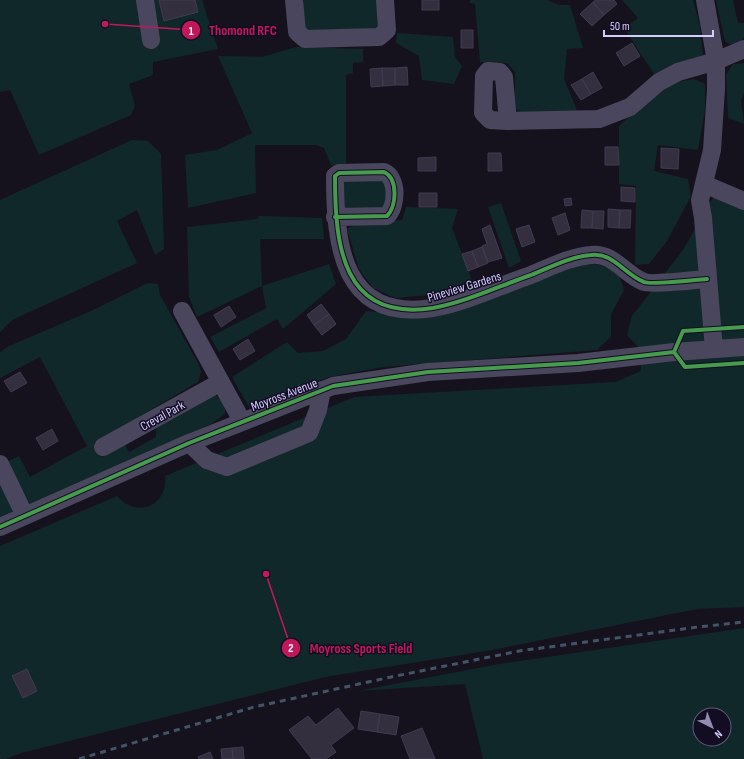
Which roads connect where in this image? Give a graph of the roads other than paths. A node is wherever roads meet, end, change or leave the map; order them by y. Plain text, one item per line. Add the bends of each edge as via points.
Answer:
1 (145, 0) edge
2 (294, 0) edge
3 (385, 0) edge
4 (705, 0) edge
5 (151, 40) dead end
6 (744, 49) edge
7 (716, 61) junction
8 (508, 120) dead end
9 (702, 192) junction
10 (744, 201) edge
11 (335, 217) dead end
12 (707, 279) junction
13 (182, 311) dead end
14 (744, 347) edge
15 (714, 349) junction
16 (221, 382) junction
17 (322, 390) junction
18 (242, 421) junction
19 (189, 443) junction
20 (103, 447) dead end
21 (0, 464) edge
22 (25, 516) junction
23 (0, 527) edge

1 - 5 street
2 - 3 street via 297,32 305,39 379,37 387,30
4 - 7 street
6 - 7 street
7 - 8 street via 678,72 660,82 630,107 600,119
7 - 9 street via 715,123 712,150
9 - 10 street
9 - 12 street
11 - 12 street, Pineview Gardens via 341,250 354,282 365,295 398,309 433,308 570,259 593,254 609,258 644,283
12 - 15 street
13 - 16 street
14 - 15 street, Moyross Avenue
15 - 17 street, Moyross Avenue via 578,363 428,372 333,386
16 - 18 street
16 - 20 street, Creval Park
17 - 18 street, Moyross Avenue
17 - 19 street via 309,433 227,467 206,460
18 - 19 street, Moyross Avenue
19 - 22 street, Moyross Avenue
21 - 22 street
22 - 23 street, Moyross Avenue

